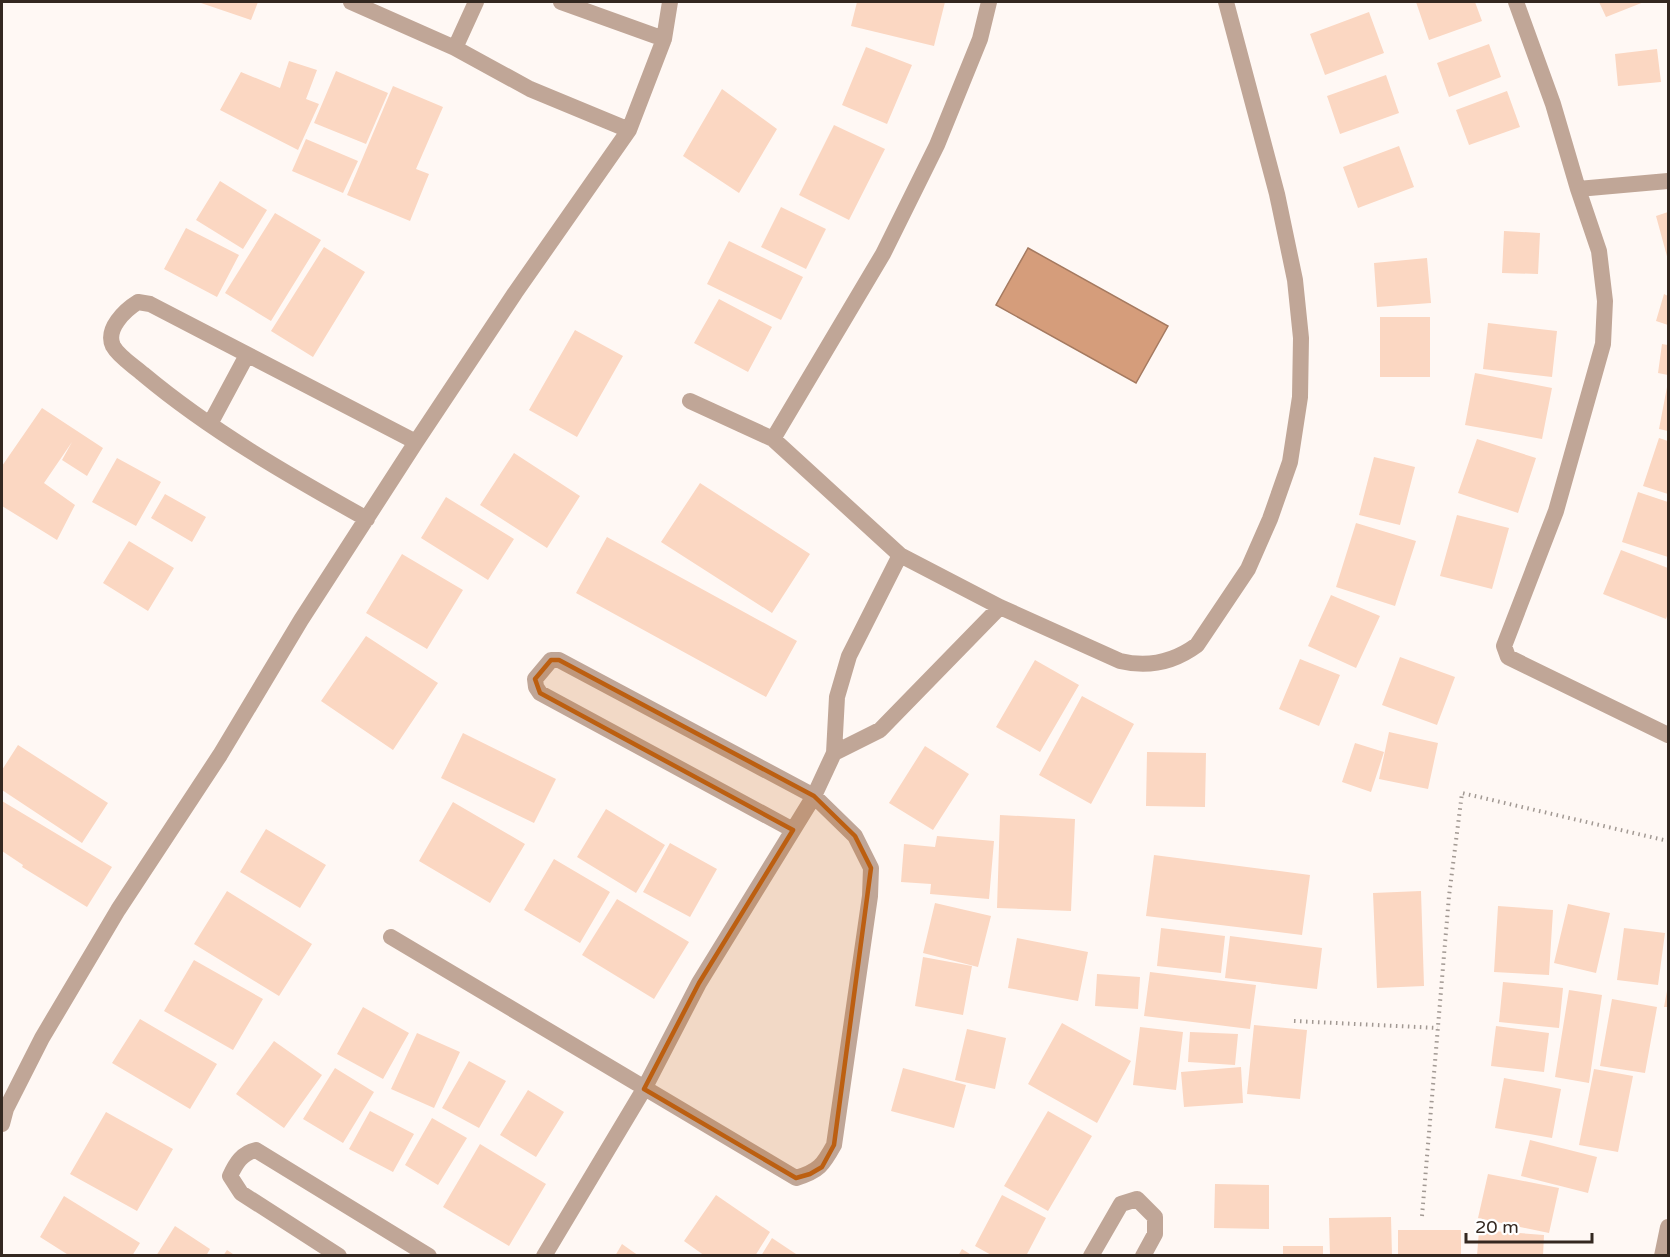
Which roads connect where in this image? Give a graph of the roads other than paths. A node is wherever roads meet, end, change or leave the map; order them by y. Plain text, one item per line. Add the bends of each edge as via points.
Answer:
1 (351, 2) edge
2 (476, 2) edge
3 (561, 2) edge
4 (670, 2) edge
5 (989, 2) edge
6 (1226, 2) edge
7 (1516, 2) edge
8 (664, 39) junction
9 (455, 48) junction
10 (629, 130) junction
11 (1668, 181) edge
12 (1578, 189) junction
13 (247, 355) junction
14 (690, 401) dead end
15 (210, 424) junction
16 (773, 439) junction
17 (416, 442) junction
18 (367, 519) junction
19 (900, 555) junction
20 (1000, 608) junction
21 (1668, 735) edge
22 (834, 753) junction
23 (814, 796) junction
24 (793, 830) junction
25 (391, 937) dead end
26 (644, 1089) junction
27 (2, 1124) edge
28 (1668, 1227) edge
29 (339, 1256) edge
30 (429, 1256) edge
31 (544, 1256) edge
32 (1091, 1256) edge
33 (1143, 1256) edge
34 (1662, 1256) edge

1 - 9 street
2 - 9 street
3 - 8 street
4 - 8 street
5 - 16 street via 980,39 937,145 883,254
6 - 20 street via 1277,195 1295,280 1301,338 1300,397 1290,462 1270,519 1248,569 1197,645 1164,663 1120,661
7 - 12 street via 1553,104
8 - 10 street
9 - 10 street via 530,89
10 - 17 street
11 - 12 street
12 - 21 street via 1599,251 1605,301 1603,344 1556,511 1504,650 1508,657
13 - 15 street
13 - 15 street via 143,301 131,306 112,328 111,338 118,351 173,399
13 - 17 street
14 - 16 street
15 - 18 street
16 - 19 street
17 - 18 street
18 - 27 street via 118,910 42,1038 6,1108
19 - 20 street
19 - 22 street via 849,656 837,697
20 - 22 street via 880,730
22 - 23 street
23 - 24 street
23 - 24 street via 559,660 551,660 535,679 540,693
23 - 26 street via 855,836 871,868 834,1145 822,1167 796,1178
24 - 26 street via 699,983
25 - 26 street
26 - 31 street
28 - 34 street
29 - 30 street via 241,1193 230,1176 236,1162 256,1150
32 - 33 street via 1121,1204 1137,1199 1155,1217 1155,1234

